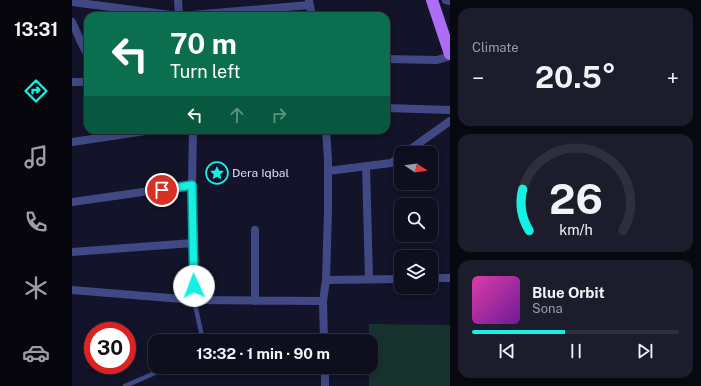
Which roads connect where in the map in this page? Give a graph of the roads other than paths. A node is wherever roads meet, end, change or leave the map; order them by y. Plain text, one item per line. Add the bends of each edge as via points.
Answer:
1 (178, 0) edge
2 (432, 0) edge
3 (446, 0) edge
4 (450, 1) edge
5 (72, 2) edge
6 (309, 2) edge
7 (148, 12) edge
8 (179, 12) edge
9 (216, 12) edge
10 (311, 12) edge
11 (72, 22) edge
12 (84, 48) edge
13 (450, 55) edge
14 (390, 59) edge
15 (72, 82) edge
16 (84, 82) edge
17 (390, 108) edge
18 (450, 110) edge
19 (450, 121) edge
20 (125, 134) edge
21 (192, 134) edge
22 (326, 134) edge
23 (72, 142) edge
24 (415, 146) edge
25 (394, 161) edge
26 (366, 166) junction
27 (328, 171) junction
28 (192, 185) junction
29 (72, 202) edge
30 (255, 230) dead end
31 (193, 243) junction
32 (72, 252) edge
33 (438, 278) edge
34 (450, 278) edge
35 (369, 279) junction
36 (394, 279) edge
37 (326, 280) junction
38 (72, 290) edge
39 (194, 300) junction
40 (255, 301) junction
41 (323, 301) junction
42 (201, 334) edge
43 (324, 334) edge
44 (153, 374) edge
45 (325, 374) edge
46 (125, 386) edge
47 (325, 386) edge

1 - 8 street
2 - 13 main road
3 - 4 street
5 - 7 street
6 - 9 street
6 - 10 street
11 - 12 street
13 - 14 street via 437,60
15 - 16 street
17 - 18 street
19 - 24 street
20 - 23 street
21 - 28 street
22 - 27 street
25 - 26 street
26 - 27 street
26 - 35 street
27 - 37 street
28 - 29 street
28 - 31 street
30 - 40 street
31 - 32 street
31 - 39 street
33 - 34 street
35 - 36 street
35 - 37 street
37 - 41 street
38 - 39 street
39 - 40 street
39 - 42 lane
40 - 41 street
41 - 43 street
44 - 46 lane
45 - 47 street

